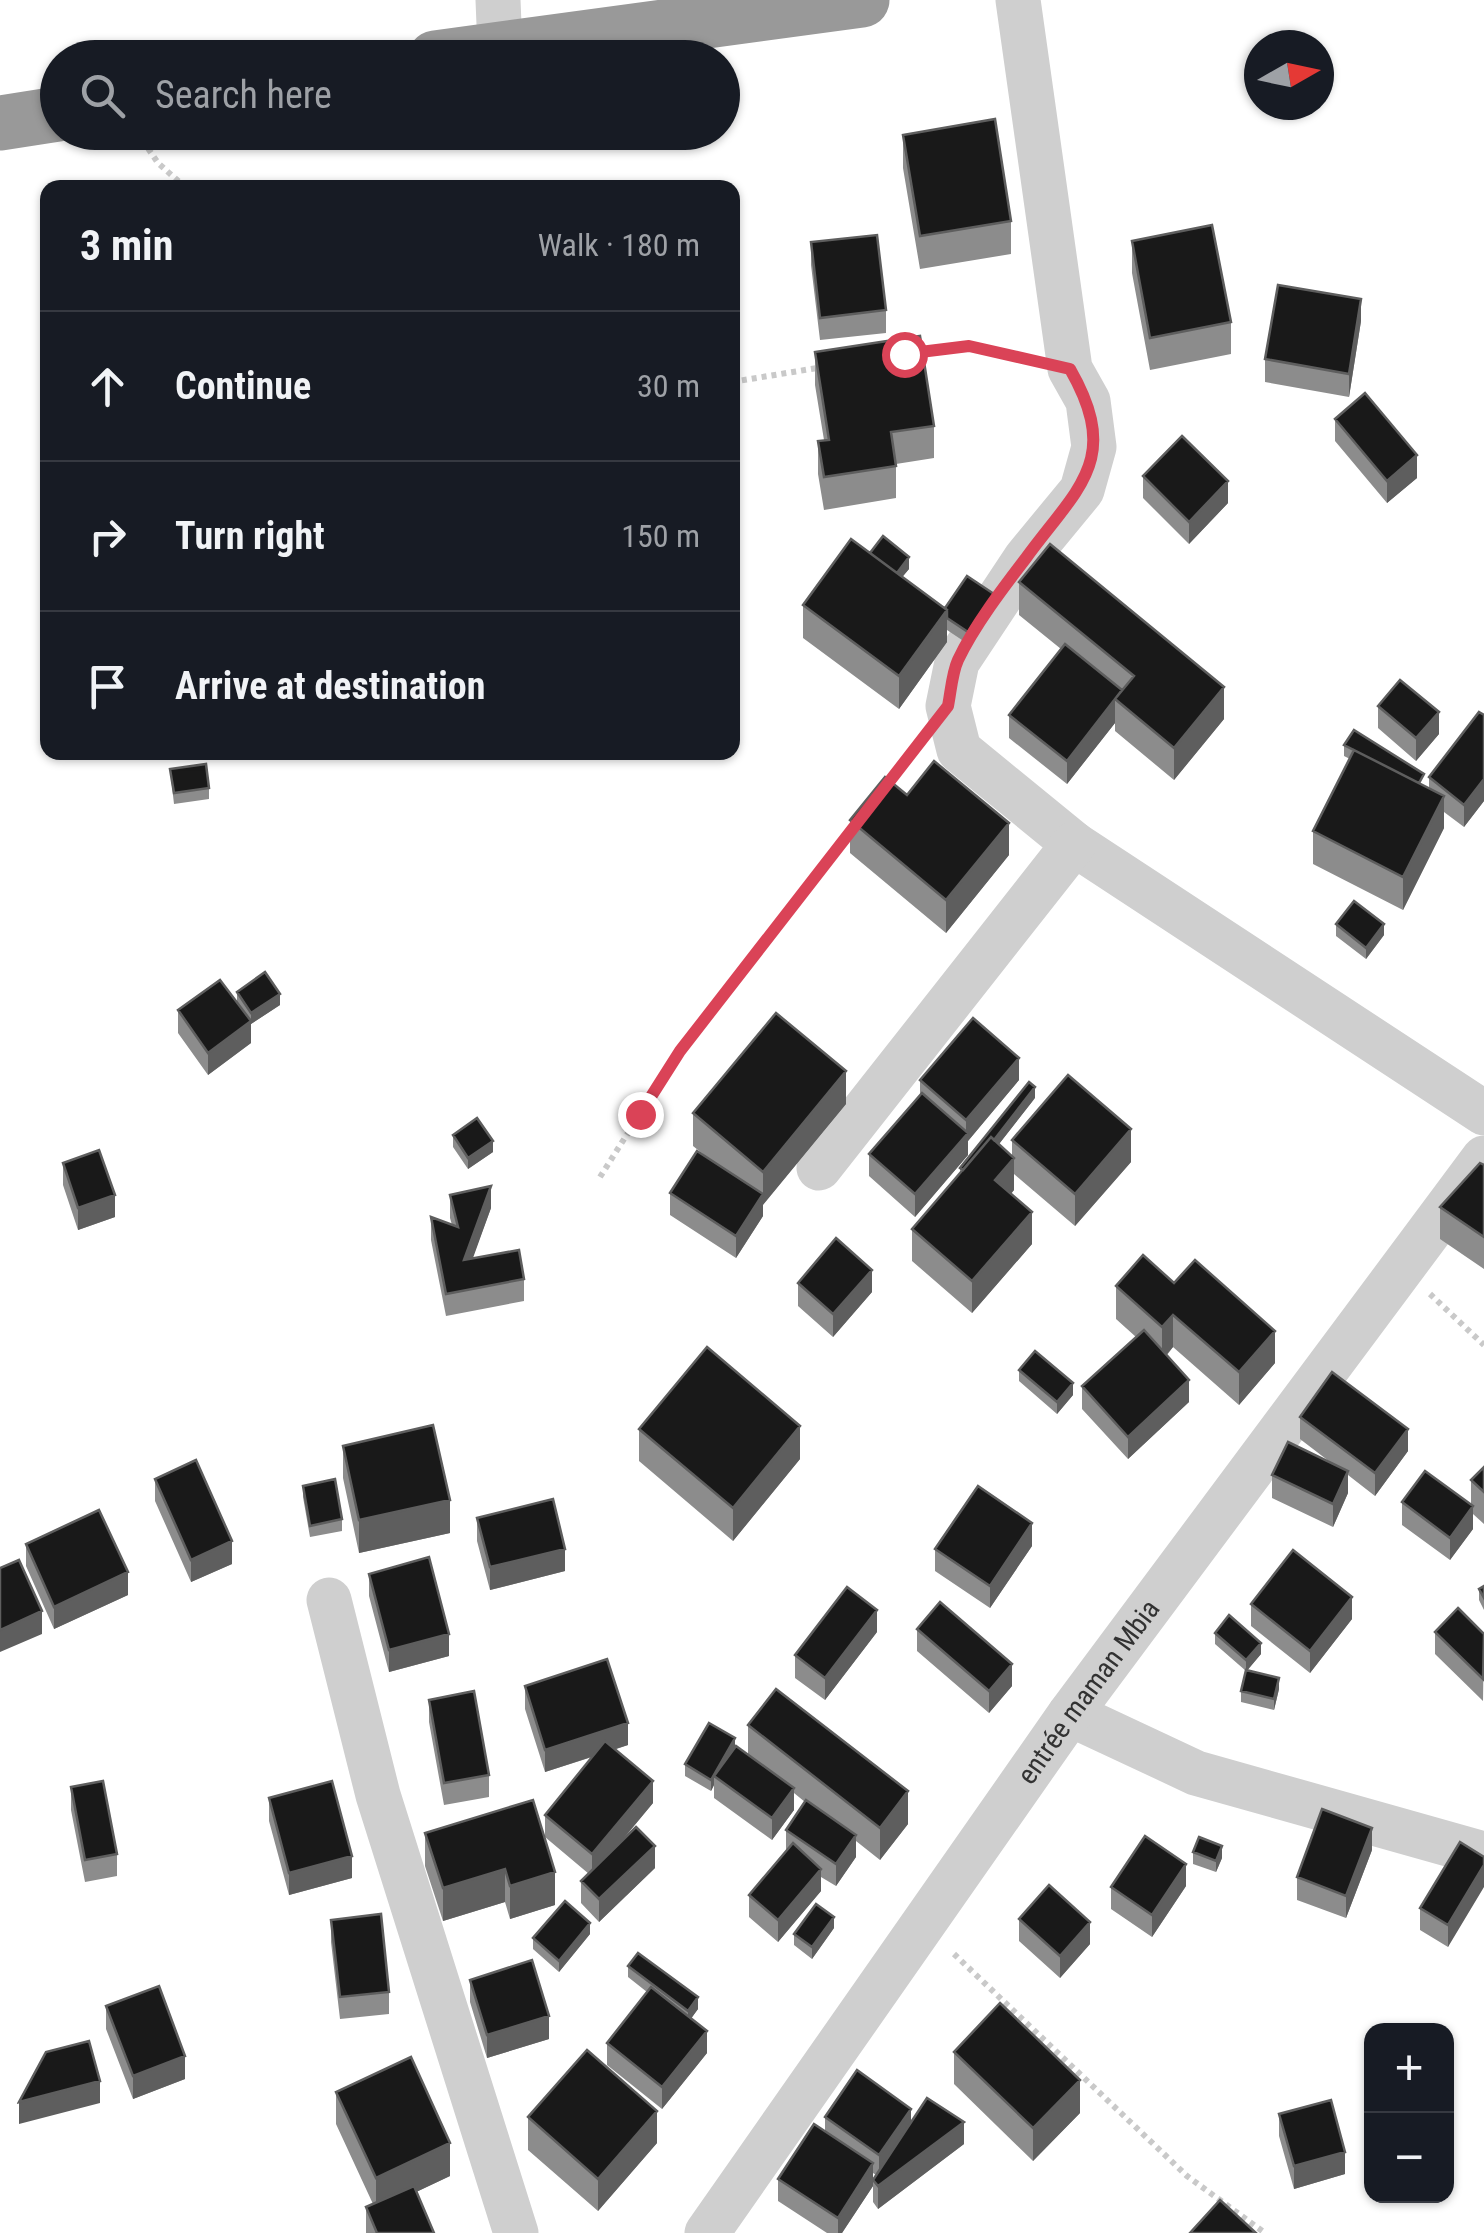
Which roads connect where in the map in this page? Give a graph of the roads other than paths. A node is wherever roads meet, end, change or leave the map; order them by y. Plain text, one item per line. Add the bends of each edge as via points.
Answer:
1 (862, 0) edge
2 (1018, 0) edge
3 (499, 24) edge
4 (469, 40) edge
5 (40, 117) edge
6 (0, 124) edge
7 (1074, 844) junction
8 (1484, 1114) edge
9 (1484, 1158) edge
10 (820, 1168) dead end
11 (329, 1600) dead end
12 (1070, 1714) junction
13 (1484, 1854) edge
14 (516, 2233) edge
15 (707, 2233) edge

1 - 3 highway
2 - 7 street via 1070,369 1088,400 1094,447 1082,490 1026,558 957,662 948,706 959,750
3 - 4 highway
5 - 6 highway
7 - 8 street
7 - 10 street
9 - 12 street, entrée maman Mbia
11 - 14 street via 378,1795
12 - 13 street via 1196,1773
12 - 15 street, entrée maman Mbia

